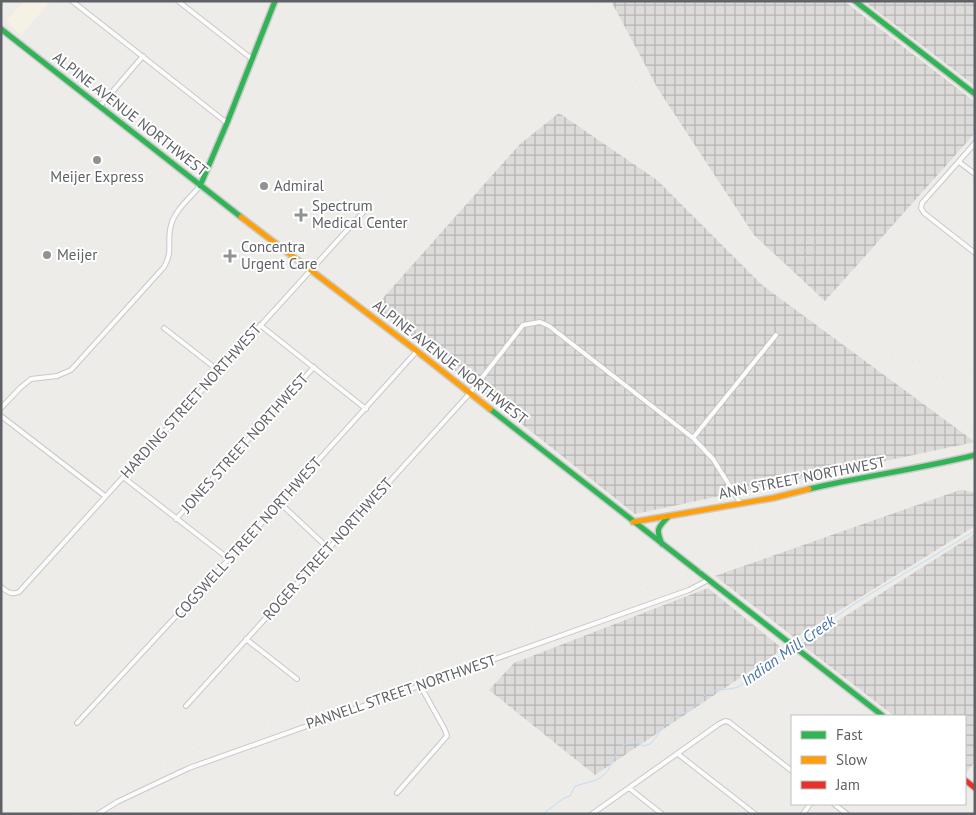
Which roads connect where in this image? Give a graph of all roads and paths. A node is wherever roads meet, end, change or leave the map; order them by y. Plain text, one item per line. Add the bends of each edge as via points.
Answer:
1 (72, 1) edge
2 (178, 1) edge
3 (275, 1) edge
4 (855, 1) edge
5 (1, 29) edge
6 (143, 56) junction
7 (252, 59) junction
8 (975, 94) edge
9 (100, 106) junction
10 (227, 123) junction
11 (975, 143) edge
12 (959, 162) junction
13 (975, 174) edge
14 (200, 186) junction
15 (368, 207) dead end
16 (975, 253) edge
17 (312, 270) junction
18 (260, 325) junction
19 (164, 328) dead end
20 (776, 335) dead end
21 (417, 351) junction
22 (314, 367) junction
23 (219, 371) junction
24 (470, 393) junction
25 (1, 408) edge
26 (366, 408) junction
27 (1, 416) edge
28 (693, 438) junction
29 (975, 455) edge
30 (122, 477) junction
31 (106, 496) junction
32 (280, 503) junction
33 (741, 504) junction
34 (672, 516) junction
35 (176, 519) junction
36 (633, 522) junction
37 (662, 544) junction
38 (329, 549) junction
39 (229, 559) junction
40 (708, 580) junction
41 (1, 587) edge
42 (246, 639) junction
43 (296, 679) dead end
44 (420, 685) junction
45 (186, 706) dead end
46 (879, 715) edge
47 (77, 724) dead end
48 (678, 754) junction
49 (791, 770) edge
50 (629, 788) junction
51 (397, 793) dead end
52 (835, 805) edge
53 (98, 814) edge
54 (592, 814) edge
55 (662, 814) edge
56 (755, 814) edge
57 (847, 814) edge

1 - 6 street
2 - 7 street
3 - 7 main road
4 - 8 main road
5 - 9 main road, ALPINE AVENUE NORTHWEST
6 - 9 street
6 - 10 street
7 - 10 main road
9 - 14 main road, ALPINE AVENUE NORTHWEST
10 - 14 main road
11 - 12 street
12 - 13 street
12 - 16 street via 921,208
14 - 17 main road, ALPINE AVENUE NORTHWEST
14 - 25 street via 173,220 168,260 148,286 71,370 57,376 32,379
15 - 17 street, HARDING STREET NORTHWEST
17 - 18 street, HARDING STREET NORTHWEST
17 - 21 main road, ALPINE AVENUE NORTHWEST
18 - 22 street
18 - 23 street, HARDING STREET NORTHWEST
19 - 23 street
20 - 28 street
21 - 24 main road, ALPINE AVENUE NORTHWEST
21 - 26 street, COGSWELL STREET NORTHWEST
22 - 26 street
22 - 35 street, JONES STREET NORTHWEST
23 - 30 street, HARDING STREET NORTHWEST
24 - 28 street, ROGER STREET NORTHWEST via 517,331 523,325 540,322
24 - 36 main road, ALPINE AVENUE NORTHWEST
24 - 38 street, ROGER STREET NORTHWEST
26 - 32 street, COGSWELL STREET NORTHWEST
27 - 31 street
28 - 33 street via 713,459
29 - 33 main road, ANN STREET NORTHWEST
30 - 31 street, HARDING STREET NORTHWEST
30 - 35 street
31 - 41 street, HARDING STREET NORTHWEST via 19,592 13,594
32 - 38 street
32 - 39 street, COGSWELL STREET NORTHWEST
33 - 34 main road, ANN STREET NORTHWEST
34 - 36 main road, ANN STREET NORTHWEST
34 - 37 main road via 659,526
35 - 39 street
36 - 37 main road, ALPINE AVENUE NORTHWEST
37 - 40 main road, ALPINE AVENUE NORTHWEST
38 - 42 street, ROGER STREET NORTHWEST
39 - 47 street, COGSWELL STREET NORTHWEST
40 - 44 street, PANNELL STREET NORTHWEST via 689,590
40 - 46 main road, ALPINE AVENUE NORTHWEST
42 - 43 street
42 - 45 street, ROGER STREET NORTHWEST
44 - 51 street via 446,730 445,739
44 - 53 street, PANNELL STREET NORTHWEST via 190,768
48 - 49 street via 725,721
48 - 50 street
48 - 56 street
50 - 54 street
50 - 55 street
52 - 57 street

